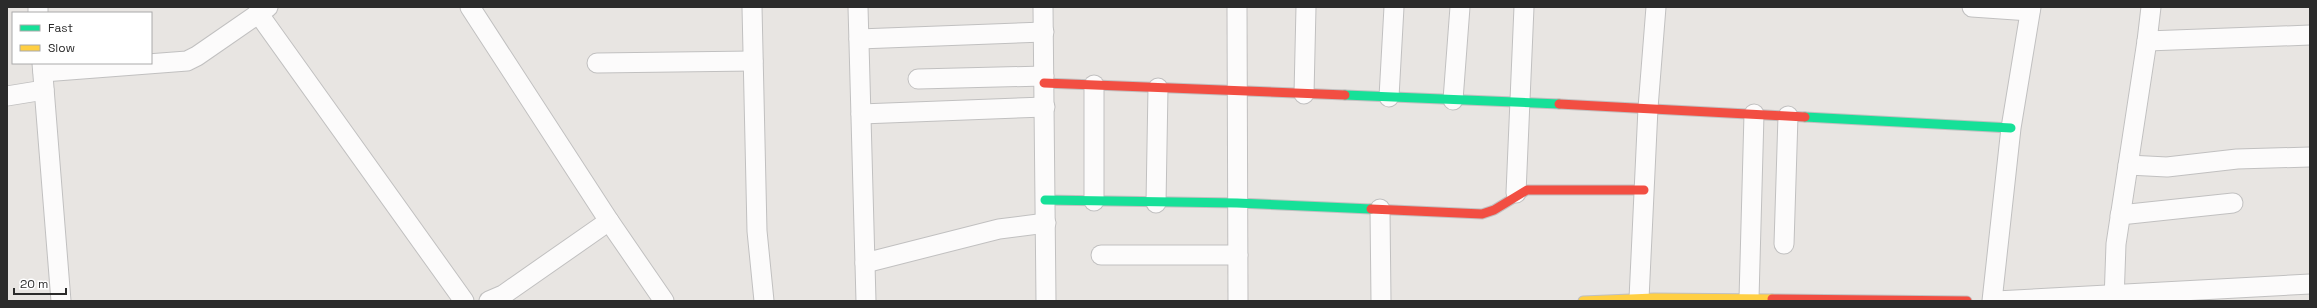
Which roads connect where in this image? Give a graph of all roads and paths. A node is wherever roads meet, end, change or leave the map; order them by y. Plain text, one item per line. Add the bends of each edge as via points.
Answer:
1 (470, 7) edge
2 (752, 7) edge
3 (858, 7) edge
4 (1044, 7) edge
5 (1237, 7) edge
6 (1306, 7) edge
7 (1394, 7) edge
8 (1460, 7) edge
9 (1524, 7) edge
10 (1656, 7) edge
11 (1972, 7) edge
12 (2151, 7) edge
13 (2031, 9) edge
14 (263, 10) edge
15 (1044, 32) junction
16 (2310, 35) edge
17 (859, 39) junction
18 (2147, 41) junction
19 (753, 61) junction
20 (597, 63) dead end
21 (43, 75) edge
22 (918, 79) dead end
23 (1044, 80) junction
24 (1094, 85) junction
25 (1158, 88) junction
26 (1237, 91) junction
27 (1304, 94) junction
28 (7, 96) edge
29 (1389, 97) junction
30 (1454, 100) junction
31 (1519, 102) junction
32 (1044, 107) junction
33 (1648, 108) junction
34 (861, 114) junction
35 (1754, 114) junction
36 (1788, 116) junction
37 (2011, 128) junction
38 (2310, 157) edge
39 (2128, 165) junction
40 (1644, 190) junction
41 (1516, 194) junction
42 (1045, 200) junction
43 (1094, 201) junction
44 (1156, 203) junction
45 (1238, 203) junction
46 (2234, 203) dead end
47 (1380, 209) junction
48 (2120, 215) junction
49 (609, 222) junction
50 (1046, 223) junction
51 (1784, 244) dead end
52 (1102, 255) dead end
53 (1238, 255) junction
54 (865, 263) junction
55 (2300, 291) edge
56 (2234, 295) edge
57 (2114, 298) edge
58 (1749, 299) junction
59 (1627, 300) edge
60 (1728, 300) edge
61 (61, 301) edge
62 (464, 301) edge
63 (490, 301) edge
64 (664, 301) edge
65 (764, 301) edge
66 (866, 301) edge
67 (1046, 301) edge
68 (1238, 301) edge
69 (1381, 301) edge
70 (1584, 301) edge
71 (1967, 301) edge
72 (1992, 301) edge
73 (1996, 301) edge

1 - 49 street
2 - 19 street
3 - 17 street
4 - 15 street
5 - 26 street
6 - 27 street
7 - 29 street
8 - 30 street
9 - 31 street
10 - 33 street
11 - 13 street
12 - 18 street
13 - 37 street
14 - 21 street via 186,61
14 - 62 street
15 - 17 street
15 - 23 street
16 - 18 street
17 - 34 street
18 - 39 street
19 - 20 street
19 - 65 street via 757,231
21 - 28 street
21 - 61 street
22 - 23 street
23 - 24 street
23 - 32 street
24 - 25 street
24 - 43 street
25 - 26 street
25 - 44 street
26 - 27 street
26 - 45 street
27 - 29 street
29 - 30 street
30 - 31 street
31 - 33 street
31 - 41 street
32 - 34 street
32 - 42 street
33 - 35 street
33 - 40 street
34 - 54 street
35 - 36 street
35 - 58 street
36 - 37 street
36 - 51 street
37 - 72 street
38 - 39 street via 2236,159 2167,167
39 - 48 street
40 - 41 street via 1546,189 1527,190
40 - 59 street
41 - 47 street via 1490,213
42 - 43 street
42 - 50 street
43 - 44 street
44 - 45 street
45 - 47 street
45 - 53 street
46 - 48 street
47 - 69 street
48 - 57 street
49 - 63 street via 503,295
49 - 64 street
50 - 54 street via 999,229
50 - 67 street
52 - 53 street
53 - 68 street
54 - 66 street
55 - 56 street
56 - 57 street
57 - 73 street
58 - 60 street
58 - 71 street
59 - 60 street
59 - 70 street

